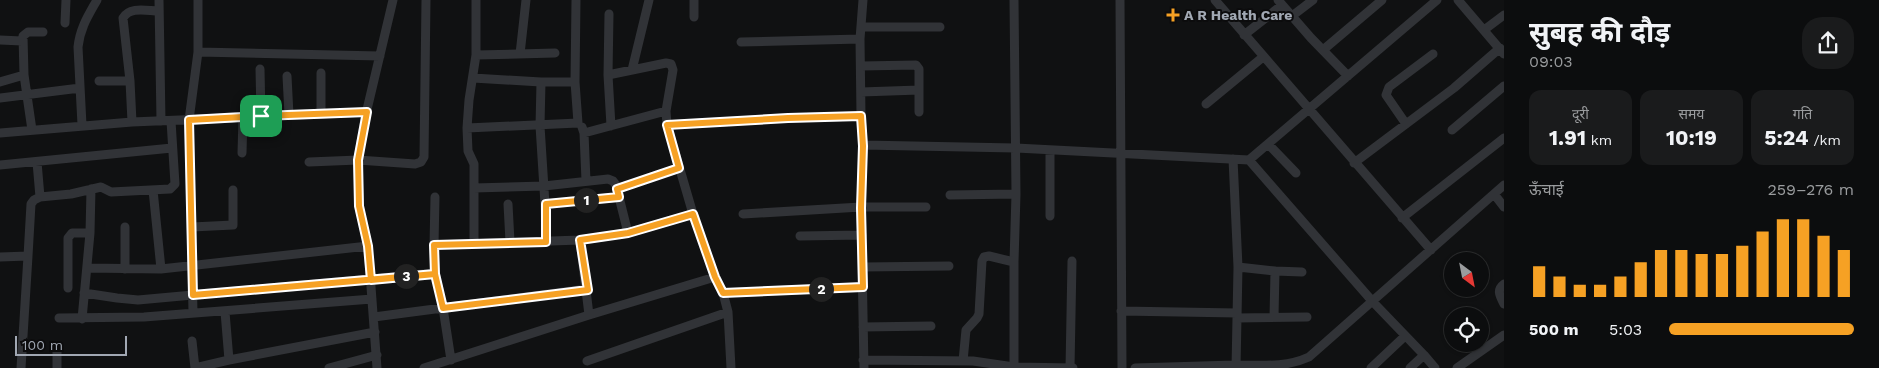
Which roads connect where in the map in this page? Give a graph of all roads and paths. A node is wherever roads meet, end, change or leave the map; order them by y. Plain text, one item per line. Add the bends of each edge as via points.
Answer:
1 (66, 0) edge
2 (97, 0) edge
3 (159, 0) edge
4 (198, 0) edge
5 (393, 0) edge
6 (426, 0) edge
7 (476, 0) edge
8 (526, 0) edge
9 (576, 0) edge
10 (649, 0) edge
11 (694, 0) edge
12 (863, 0) edge
13 (1014, 0) edge
14 (1120, 0) edge
15 (1313, 0) edge
16 (1382, 0) edge
17 (1437, 0) edge
18 (1458, 0) edge
19 (1217, 1) edge
20 (1280, 3) edge
21 (159, 11) junction
22 (609, 14) dead end
23 (1504, 15) edge
24 (1292, 16) junction
25 (694, 17) dead end
26 (66, 23) dead end
27 (861, 27) junction
28 (940, 27) dead end
29 (1484, 30) junction
30 (43, 32) dead end
31 (1244, 35) junction
32 (860, 39) junction
33 (0, 40) edge
34 (22, 41) junction
35 (741, 42) dead end
36 (1323, 50) junction
37 (1502, 51) edge
38 (198, 52) junction
39 (520, 54) junction
40 (555, 54) dead end
41 (1433, 54) dead end
42 (476, 55) junction
43 (380, 56) junction
44 (1263, 57) junction
45 (860, 66) junction
46 (260, 69) dead end
47 (632, 70) junction
48 (321, 73) dead end
49 (24, 75) junction
50 (608, 75) junction
51 (287, 76) dead end
52 (1348, 76) junction
53 (473, 78) junction
54 (99, 81) dead end
55 (130, 81) junction
56 (0, 82) edge
57 (541, 82) junction
58 (575, 82) junction
59 (1504, 86) edge
60 (80, 88) junction
61 (919, 90) junction
62 (861, 92) junction
63 (28, 95) junction
64 (0, 98) edge
65 (1206, 104) dead end
66 (1308, 109) junction
67 (666, 111) junction
68 (367, 112) junction
69 (919, 112) dead end
70 (321, 114) junction
71 (289, 115) junction
72 (261, 116) junction
73 (861, 116) junction
74 (243, 117) junction
75 (189, 120) junction
76 (160, 121) junction
77 (171, 121) junction
78 (132, 122) junction
79 (578, 123) junction
80 (1406, 124) junction
81 (82, 125) junction
82 (667, 125) junction
83 (540, 126) junction
84 (610, 126) junction
85 (467, 128) junction
86 (32, 130) junction
87 (1452, 130) dead end
88 (584, 132) junction
89 (0, 133) edge
90 (1504, 138) edge
91 (1268, 144) junction
92 (863, 146) junction
93 (172, 148) junction
94 (1015, 148) junction
95 (1050, 150) junction
96 (242, 153) dead end
97 (1121, 154) junction
98 (1233, 159) junction
99 (358, 160) junction
100 (1249, 160) junction
101 (37, 162) junction
102 (308, 162) dead end
103 (1354, 163) junction
104 (0, 165) edge
105 (679, 168) junction
106 (1296, 173) dead end
107 (586, 181) junction
108 (1504, 185) edge
109 (544, 186) junction
110 (474, 188) junction
111 (91, 189) junction
112 (153, 190) junction
113 (233, 190) dead end
114 (618, 193) junction
115 (1016, 194) junction
116 (1494, 194) junction
117 (950, 195) dead end
118 (40, 197) junction
119 (435, 197) dead end
120 (508, 204) dead end
121 (546, 204) junction
122 (926, 207) dead end
123 (1504, 207) edge
124 (861, 208) junction
125 (693, 214) junction
126 (743, 214) dead end
127 (1050, 216) dead end
128 (1402, 218) junction
129 (124, 227) dead end
130 (192, 228) junction
131 (90, 233) junction
132 (628, 233) junction
133 (862, 235) junction
134 (800, 236) dead end
135 (580, 240) junction
136 (510, 242) junction
137 (546, 242) junction
138 (474, 243) junction
139 (434, 245) junction
140 (368, 246) junction
141 (1431, 250) junction
142 (28, 256) junction
143 (0, 257) edge
144 (1072, 261) dead end
145 (1014, 262) junction
146 (949, 266) dead end
147 (193, 267) junction
148 (863, 267) junction
149 (1238, 267) junction
150 (87, 268) junction
151 (125, 269) junction
152 (161, 269) junction
153 (1275, 271) junction
154 (1302, 272) dead end
155 (435, 274) junction
156 (715, 277) junction
157 (371, 280) junction
158 (1504, 284) edge
159 (310, 285) junction
160 (863, 287) junction
161 (68, 288) dead end
162 (588, 290) junction
163 (84, 293) junction
164 (723, 293) junction
165 (193, 295) junction
166 (372, 299) junction
167 (1373, 302) junction
168 (311, 303) junction
169 (1504, 304) edge
170 (443, 308) junction
171 (1121, 311) junction
172 (224, 312) junction
173 (728, 312) junction
174 (193, 314) junction
175 (589, 315) junction
176 (1237, 315) junction
177 (374, 317) junction
178 (1274, 317) junction
179 (1307, 317) dead end
180 (58, 318) dead end
181 (82, 319) junction
182 (931, 326) dead end
183 (863, 327) junction
184 (375, 332) junction
185 (1504, 335) edge
186 (1405, 336) junction
187 (192, 341) dead end
188 (57, 352) dead end
189 (377, 355) junction
190 (1424, 356) junction
191 (229, 360) junction
192 (451, 360) junction
193 (587, 361) dead end
194 (963, 361) junction
195 (864, 364) edge
196 (973, 365) edge
197 (1298, 366) edge
198 (1014, 367) edge
199 (1174, 367) edge
200 (1236, 367) edge
201 (1282, 367) edge
202 (21, 368) edge
203 (57, 368) edge
204 (195, 368) edge
205 (329, 368) edge
206 (377, 368) edge
207 (424, 368) edge
208 (731, 368) edge
209 (1072, 368) edge
210 (1122, 368) edge
211 (1135, 368) edge
212 (1371, 368) edge
213 (1410, 368) edge
214 (1435, 368) edge
215 (1457, 368) edge

1 - 26 street
2 - 60 street via 79,35
3 - 21 street
4 - 38 street
5 - 43 street
6 - 99 street via 424,157 415,164
7 - 42 street
8 - 39 street
9 - 58 street
10 - 47 street
11 - 25 street
12 - 27 street
13 - 94 street
14 - 97 street
15 - 24 street
16 - 36 street
17 - 52 street
18 - 29 street
19 - 31 street
20 - 24 street
20 - 31 street
21 - 55 street via 131,10 123,18
21 - 76 street
22 - 50 street
23 - 29 street
24 - 36 street
27 - 28 street
27 - 32 street
29 - 37 street
30 - 34 street via 25,33
31 - 44 street
32 - 35 street
32 - 45 street
33 - 34 street
34 - 49 street
36 - 52 street
37 - 80 street
38 - 43 street
38 - 75 street
39 - 40 street
39 - 42 street
41 - 80 street via 1386,91
42 - 53 street
43 - 68 street
44 - 65 street
44 - 66 street
45 - 61 street via 916,65 919,69
45 - 62 street
46 - 72 street
47 - 50 street
47 - 67 street via 671,64 673,70
48 - 70 street
49 - 56 street
49 - 63 street
50 - 84 street
51 - 71 street
52 - 66 street
53 - 57 street
53 - 85 street
54 - 55 street
55 - 78 street
57 - 58 street
57 - 83 street
58 - 79 street
59 - 87 street
60 - 63 street
60 - 81 street
61 - 62 street
61 - 69 street
62 - 73 street
63 - 64 street
63 - 86 street
66 - 91 street
66 - 103 street
67 - 82 street
67 - 84 street
68 - 70 street
68 - 99 street
70 - 71 street
71 - 72 street
72 - 74 street
73 - 82 street
73 - 92 street
74 - 75 street
74 - 96 street
75 - 77 street
75 - 130 street
76 - 77 street
76 - 78 street
77 - 93 street
78 - 81 street
79 - 83 street
79 - 88 street
80 - 103 street
81 - 86 street
82 - 105 street
83 - 85 street
83 - 109 street
84 - 88 street
85 - 110 street via 468,151 474,164
86 - 89 street
88 - 107 street
90 - 128 street
91 - 100 street
91 - 106 street
92 - 94 street
92 - 124 street
93 - 101 street
93 - 112 street via 175,184 170,189
94 - 95 street
94 - 115 street
95 - 97 street
95 - 127 street
97 - 98 street
97 - 171 street
98 - 100 street
98 - 149 street
99 - 102 street
99 - 140 street via 359,206
100 - 167 street
101 - 104 street
101 - 118 street
103 - 128 street
105 - 114 street
105 - 125 street
107 - 109 street
107 - 114 street via 612,181
108 - 116 street
109 - 110 street
109 - 121 street
110 - 138 street
111 - 112 street via 101,187 110,192
111 - 118 street
111 - 131 street
112 - 152 street
113 - 130 street via 234,225
114 - 121 street
114 - 132 street
115 - 117 street
115 - 145 street
116 - 123 street
116 - 141 street
118 - 142 street via 31,204
119 - 139 street
120 - 136 street
121 - 137 street
122 - 124 street
124 - 126 street
124 - 133 street
125 - 132 street
125 - 156 street
128 - 141 street
129 - 151 street
130 - 147 street
131 - 150 street
131 - 161 street via 72,233 68,238
132 - 135 street
133 - 134 street
133 - 148 street
135 - 137 street
135 - 162 street
136 - 137 street
136 - 138 street
138 - 139 street
139 - 155 street
140 - 147 street
140 - 157 street
141 - 167 street
142 - 143 street
142 - 202 street
144 - 209 street
145 - 194 street via 984,257 978,314 966,330
145 - 198 street
146 - 148 street
147 - 152 street
147 - 165 street
148 - 160 street
149 - 153 street
149 - 176 street
150 - 151 street
150 - 163 street
151 - 152 street
153 - 154 street
153 - 178 street
155 - 157 street
155 - 170 street
156 - 164 street
156 - 175 street
157 - 159 street
157 - 166 street
158 - 169 street via 1499,290
159 - 165 street
159 - 168 street
160 - 164 street
160 - 183 street
162 - 170 street
162 - 175 street
163 - 165 street via 138,300
163 - 181 street
164 - 173 street
165 - 174 street
166 - 168 street
166 - 177 street
167 - 186 street
167 - 197 street
168 - 172 street
170 - 177 street
170 - 192 street
171 - 176 street
171 - 210 street
172 - 174 street
172 - 191 street
173 - 193 street
173 - 208 street
174 - 181 street
175 - 192 street
176 - 178 street
176 - 200 street
177 - 184 street
178 - 179 street
180 - 181 street
182 - 183 street
183 - 195 street
184 - 189 street
184 - 191 street
185 - 215 street
186 - 190 street
186 - 212 street
187 - 204 street
188 - 203 street
189 - 205 street
189 - 206 street
190 - 213 street
190 - 214 street
191 - 204 street
192 - 207 street
194 - 195 street
194 - 196 street
196 - 198 street
197 - 201 street
198 - 209 street
199 - 200 street
199 - 211 street
200 - 201 street

